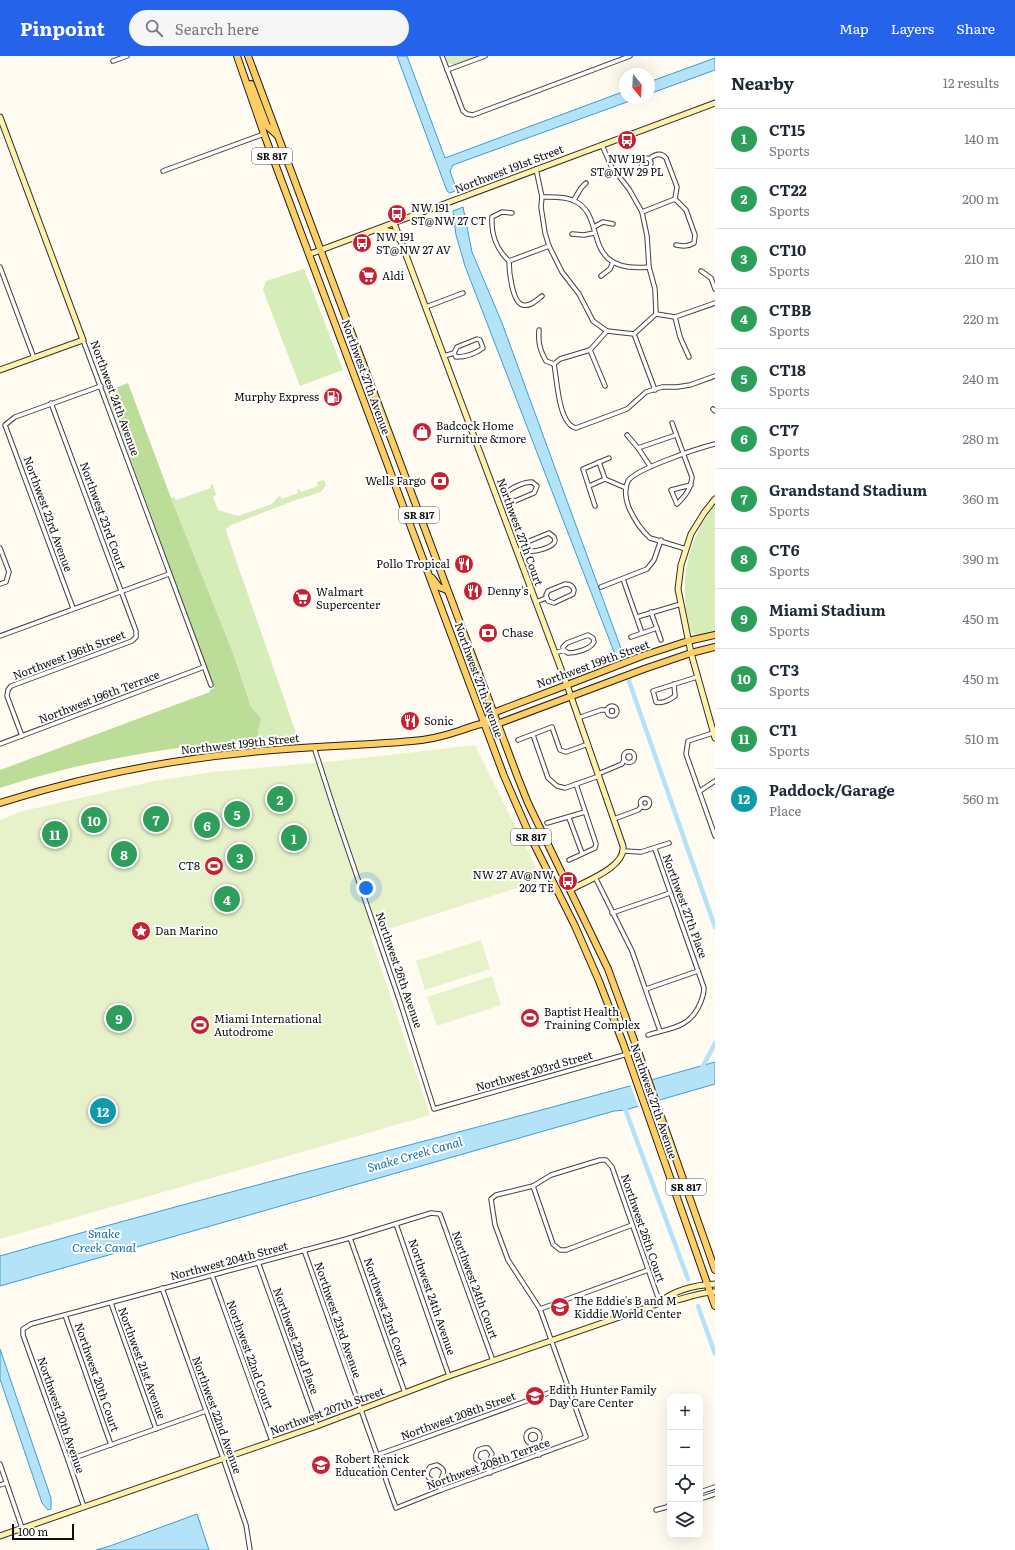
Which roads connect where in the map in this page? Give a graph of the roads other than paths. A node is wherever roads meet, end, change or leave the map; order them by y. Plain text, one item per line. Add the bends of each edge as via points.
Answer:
1 (127, 56) edge
2 (237, 56) edge
3 (248, 56) edge
4 (442, 56) edge
5 (485, 56) edge
6 (615, 56) edge
7 (630, 56) edge
8 (113, 61) dead end
9 (616, 61) junction
10 (448, 70) junction
11 (245, 77) junction
12 (715, 103) edge
13 (0, 117) edge
14 (264, 134) junction
15 (278, 136) junction
16 (602, 145) junction
17 (650, 159) dead end
18 (536, 170) junction
19 (163, 171) dead end
20 (586, 183) dead end
21 (542, 197) junction
22 (574, 200) junction
23 (675, 200) junction
24 (642, 212) junction
25 (512, 213) dead end
26 (394, 223) junction
27 (613, 224) dead end
28 (594, 227) junction
29 (376, 229) junction
30 (594, 233) junction
31 (572, 234) dead end
32 (403, 245) junction
33 (676, 245) dead end
34 (549, 246) junction
35 (321, 250) junction
36 (310, 254) junction
37 (509, 261) junction
38 (612, 262) junction
39 (0, 267) edge
40 (649, 267) junction
41 (701, 271) dead end
42 (601, 276) dead end
43 (715, 289) edge
44 (463, 293) dead end
45 (542, 296) dead end
46 (715, 303) edge
47 (426, 307) junction
48 (656, 314) junction
49 (675, 317) junction
50 (539, 330) dead end
51 (608, 331) junction
52 (634, 334) junction
53 (83, 340) junction
54 (590, 350) junction
55 (454, 353) junction
56 (444, 356) junction
57 (689, 357) dead end
58 (34, 358) junction
59 (554, 364) junction
60 (0, 370) edge
61 (715, 376) edge
62 (101, 386) junction
63 (605, 386) dead end
64 (655, 390) junction
65 (51, 403) junction
66 (672, 423) dead end
67 (626, 435) dead end
68 (676, 435) junction
69 (715, 444) edge
70 (638, 448) junction
71 (683, 455) junction
72 (609, 458) dead end
73 (599, 462) junction
74 (650, 466) junction
75 (605, 480) junction
76 (691, 485) junction
77 (589, 486) junction
78 (626, 488) junction
79 (508, 497) junction
80 (715, 499) edge
81 (498, 500) junction
82 (595, 506) dead end
83 (661, 540) junction
84 (528, 547) junction
85 (0, 548) edge
86 (686, 549) junction
87 (517, 551) junction
88 (169, 574) junction
89 (429, 574) junction
90 (623, 579) junction
91 (0, 584) edge
92 (601, 587) dead end
93 (447, 590) junction
94 (122, 591) junction
95 (546, 598) junction
96 (536, 602) junction
97 (681, 604) junction
98 (73, 608) junction
99 (651, 612) junction
100 (636, 617) junction
101 (657, 628) junction
102 (642, 633) junction
103 (715, 635) edge
104 (0, 636) edge
105 (136, 637) joint
106 (631, 637) dead end
107 (661, 640) dead end
108 (688, 641) junction
109 (715, 647) edge
110 (564, 650) junction
111 (555, 653) junction
112 (691, 653) junction
113 (204, 667) junction
114 (697, 676) junction
115 (674, 684) junction
116 (567, 685) junction
117 (211, 686) dead end
118 (571, 696) junction
119 (607, 710) dead end
120 (493, 713) junction
121 (578, 718) junction
122 (484, 723) junction
123 (497, 724) junction
124 (533, 735) junction
125 (22, 736) junction
126 (714, 736) edge
127 (518, 740) dead end
128 (0, 744) edge
129 (588, 744) junction
130 (314, 746) junction
131 (624, 760) dead end
132 (598, 775) junction
133 (715, 781) edge
134 (576, 784) junction
135 (700, 791) junction
136 (0, 803) edge
137 (641, 806) dead end
138 (585, 812) junction
139 (569, 818) junction
140 (614, 819) junction
141 (547, 823) dead end
142 (714, 830) edge
143 (542, 833) junction
144 (715, 836) edge
145 (531, 838) junction
146 (669, 844) dead end
147 (655, 849) junction
148 (624, 851) junction
149 (582, 853) junction
150 (569, 860) dead end
151 (595, 877) junction
152 (570, 890) junction
153 (670, 893) junction
154 (612, 913) junction
155 (597, 944) junction
156 (585, 949) junction
157 (698, 971) junction
158 (646, 989) junction
159 (660, 1031) junction
160 (648, 1035) dead end
161 (638, 1051) junction
162 (627, 1054) junction
163 (434, 1109) joint
164 (533, 1186) junction
165 (440, 1214) joint
166 (396, 1224) junction
167 (632, 1226) junction
168 (350, 1238) junction
169 (304, 1250) junction
170 (258, 1262) junction
171 (648, 1270) junction
172 (715, 1270) edge
173 (212, 1275) junction
174 (707, 1284) junction
175 (715, 1284) edge
176 (162, 1288) junction
177 (713, 1292) edge
178 (111, 1303) junction
179 (660, 1303) junction
180 (715, 1306) edge
181 (540, 1309) junction
182 (65, 1315) junction
183 (24, 1329) joint
184 (552, 1341) junction
185 (493, 1361) junction
186 (449, 1376) junction
187 (568, 1386) junction
188 (405, 1393) junction
189 (360, 1410) junction
190 (206, 1411) junction
191 (317, 1426) junction
192 (156, 1429) junction
193 (272, 1441) junction
194 (535, 1443) dead end
195 (111, 1445) junction
196 (539, 1454) junction
197 (377, 1455) junction
198 (223, 1458) junction
199 (68, 1460) junction
200 (0, 1464) edge
201 (490, 1473) junction
202 (6, 1483) junction
203 (0, 1485) edge
204 (715, 1486) edge
205 (441, 1490) junction
206 (703, 1491) edge
207 (715, 1494) edge
208 (703, 1498) edge
209 (84, 1507) junction
210 (667, 1507) edge
211 (396, 1508) joint
212 (656, 1510) dead end
213 (22, 1528) junction
214 (0, 1536) edge
215 (250, 1550) edge

1 - 8 street
2 - 11 main road, Northwest 27th Avenue / SR 817
3 - 15 main road, Northwest 27th Avenue / SR 817
4 - 10 street
5 - 10 street
6 - 9 street
7 - 9 street
9 - 10 street via 473,115 463,111
11 - 14 main road, Northwest 27th Avenue / SR 817
11 - 15 main road via 251,83 267,126
12 - 16 street, Northwest 191st Street
13 - 53 street, Northwest 24th Avenue
14 - 19 street
14 - 36 main road, Northwest 27th Avenue / SR 817
15 - 35 main road, Northwest 27th Avenue / SR 817
16 - 18 street, Northwest 191st Street
16 - 24 street via 611,166 629,189
17 - 23 street via 658,154 666,158 676,187
18 - 21 street
18 - 26 street, Northwest 191st Street
20 - 22 street
21 - 22 street
21 - 34 street via 541,207
22 - 28 street via 586,210
23 - 24 street
23 - 33 street via 686,210 695,235 694,243 689,246
24 - 40 street
25 - 37 street via 502,212 492,217 497,245
26 - 29 street, Northwest 191st Street
26 - 32 street, Northwest 27th Court
27 - 28 street via 603,222
28 - 30 street
29 - 32 street via 393,232
29 - 35 street, Northwest 191st Street
30 - 31 street
30 - 38 street via 602,252
32 - 47 street, Northwest 27th Court
34 - 37 street
34 - 51 street via 593,321
35 - 36 street, Northwest 191st Street
35 - 93 main road, Northwest 27th Avenue / SR 817
36 - 89 main road, Northwest 27th Avenue / SR 817
37 - 45 street via 509,272 518,303 523,306 530,305
38 - 40 street via 635,269
38 - 42 street via 610,269
39 - 58 street
40 - 48 street via 655,289
41 - 43 street via 711,278
44 - 47 street
46 - 49 street
47 - 56 street, Northwest 27th Court
48 - 49 street
48 - 52 street
49 - 57 street
50 - 59 street via 538,343 543,355 546,361
51 - 52 street
51 - 54 street
52 - 64 street
53 - 58 street
53 - 62 street, Northwest 24th Avenue
54 - 59 street via 560,359
54 - 63 street
55 - 55 street via 456,347 477,339 483,345 477,353 463,357 456,357
55 - 56 street
56 - 81 street, Northwest 27th Court
58 - 60 street
59 - 64 street via 562,410 569,424 576,428 627,409 646,392
61 - 64 street via 690,385
62 - 65 street
62 - 88 street, Northwest 24th Avenue
65 - 94 street, Northwest 23rd Court
65 - 98 street, Northwest 23rd Avenue via 15,417 5,425
66 - 68 street
67 - 70 street
68 - 70 street
68 - 71 street
69 - 71 street
70 - 74 street
71 - 74 street
71 - 76 street via 692,477
72 - 73 street
73 - 75 street
73 - 77 street via 583,469
74 - 78 street via 634,474
75 - 77 street
75 - 78 street
76 - 76 street via 688,491 677,504 671,490
77 - 82 street
78 - 83 street via 627,501 633,516 650,538
79 - 79 street via 509,491 526,483 532,482 537,486 534,493 513,501
79 - 81 street
80 - 86 street via 697,522
81 - 87 street, Northwest 27th Court
83 - 86 street
83 - 90 street via 654,560 647,569
84 - 84 street via 528,542 532,539 549,533 554,537 552,545 533,552
84 - 87 street
85 - 91 street via 9,572 6,582
86 - 97 street via 678,589
87 - 96 street, Northwest 27th Court
88 - 94 street
88 - 113 street, Northwest 24th Avenue
89 - 93 main road via 439,587
89 - 122 main road, Northwest 27th Avenue / SR 817
90 - 92 street
90 - 100 street
93 - 120 main road, Northwest 27th Avenue / SR 817
94 - 98 street
94 - 105 street, Northwest 23rd Court
95 - 95 street via 548,591 565,584 574,588 571,596 554,602 549,602
95 - 96 street
96 - 111 street, Northwest 27th Court
97 - 99 street
97 - 108 street
98 - 104 street
99 - 100 street
99 - 101 street
100 - 102 street
101 - 102 street
101 - 107 street
102 - 106 street
103 - 108 main road, Northwest 199th Street
105 - 125 street, Northwest 196th Street via 132,641 11,686 7,696
108 - 112 street
108 - 116 main road, Northwest 199th Street
109 - 112 main road, Northwest 199th Street
110 - 110 street via 571,654 592,646 593,638 588,635 566,642
110 - 111 street
111 - 116 street, Northwest 27th Court
112 - 114 street
112 - 118 main road, Northwest 199th Street
113 - 117 street, Northwest 24th Avenue
113 - 125 street, Northwest 196th Terrace
114 - 115 street
114 - 126 street
115 - 115 street via 653,691 656,702 660,703 675,696
116 - 118 street, Northwest 27th Court
116 - 120 main road, Northwest 199th Street
118 - 121 street, Northwest 27th Court
118 - 123 main road, Northwest 199th Street
119 - 121 street
120 - 122 main road, Northwest 199th Street
120 - 123 main road, Northwest 27th Avenue / SR 817
121 - 129 street, Northwest 27th Court
122 - 123 main road, Northwest 199th Street
122 - 130 main road, Northwest 199th Street via 414,741
122 - 145 main road, Northwest 27th Avenue / SR 817
123 - 143 main road, Northwest 27th Avenue / SR 817
124 - 127 street
124 - 129 street via 552,727 560,750 566,752
124 - 134 street via 550,781 565,788
125 - 128 street, Northwest 196th Terrace
126 - 135 street via 688,741 686,754
129 - 132 street, Northwest 27th Court
130 - 136 main road, Northwest 199th Street via 196,758 140,768 74,782
130 - 163 street, Northwest 26th Avenue
131 - 132 street via 622,764
132 - 134 street
132 - 140 street, Northwest 27th Court
133 - 135 street
134 - 138 street
135 - 142 street
137 - 140 street via 638,810
138 - 139 street
138 - 149 street via 596,844 595,848
139 - 141 street
139 - 149 street
140 - 148 street, Northwest 27th Court
142 - 144 street
143 - 145 main road
143 - 152 main road, Northwest 27th Avenue / SR 817
145 - 156 main road, Northwest 27th Avenue / SR 817
146 - 147 street
147 - 148 street via 641,852
147 - 153 street, Northwest 27th Place
148 - 151 street via 613,867
149 - 150 street
151 - 152 street
151 - 154 street
152 - 155 main road, Northwest 27th Avenue / SR 817
153 - 154 street
153 - 157 street, Northwest 27th Place
154 - 158 street via 632,951
155 - 156 main road
155 - 161 main road, Northwest 27th Avenue / SR 817
156 - 162 main road, Northwest 27th Avenue / SR 817
157 - 158 street
157 - 159 street, Northwest 27th Place via 704,993 694,1015 686,1023
158 - 159 street
159 - 160 street
161 - 162 street, Northwest 203rd Street
161 - 172 main road, Northwest 27th Avenue / SR 817
162 - 163 street, Northwest 203rd Street
162 - 174 main road, Northwest 27th Avenue / SR 817
164 - 167 street via 553,1244 560,1250
164 - 167 street, Northwest 26th Court via 552,1175 606,1160 612,1166
164 - 181 street via 496,1195 491,1200 494,1225 508,1260
165 - 166 street, Northwest 204th Street via 431,1213
165 - 185 street, Northwest 24th Court
166 - 168 street, Northwest 204th Street
166 - 186 street, Northwest 24th Avenue
167 - 171 street, Northwest 26th Court
168 - 169 street, Northwest 204th Street
168 - 188 street, Northwest 23rd Court
169 - 170 street, Northwest 204th Street
169 - 189 street, Northwest 23rd Avenue
170 - 173 street, Northwest 204th Street
170 - 191 street, Northwest 22nd Place
171 - 179 street, Northwest 26th Court
171 - 181 street
173 - 176 street, Northwest 204th Street
173 - 193 street, Northwest 22nd Court
174 - 175 street, Northwest 207th Street
174 - 177 main road, Northwest 27th Avenue / SR 817
174 - 179 street, Northwest 207th Street via 669,1296
176 - 178 street, Northwest 204th Street
176 - 190 street, Northwest 22nd Avenue
177 - 179 street, Northwest 207th Street
177 - 180 main road, Northwest 27th Avenue / SR 817
178 - 182 street, Northwest 204th Street
178 - 192 street, Northwest 21st Avenue
179 - 184 street, Northwest 207th Street
181 - 184 street
182 - 183 street, Northwest 204th Street via 31,1324
182 - 195 street, Northwest 20th Court
183 - 199 street, Northwest 20th Avenue via 23,1335
184 - 185 street, Northwest 207th Street
184 - 187 street
185 - 186 street, Northwest 207th Street
186 - 188 street, Northwest 207th Street
187 - 196 street, Northwest 208th Terrace via 586,1437
187 - 197 street, Northwest 208th Street
188 - 189 street, Northwest 207th Street
189 - 191 street, Northwest 207th Street
189 - 197 street, Northwest 23rd Avenue
190 - 192 street
190 - 198 street, Northwest 22nd Avenue
191 - 193 street, Northwest 207th Street
192 - 195 street
193 - 198 street, Northwest 207th Street
194 - 196 street
195 - 199 street
196 - 201 street, Northwest 208th Terrace
197 - 211 street, Northwest 23rd Avenue
198 - 209 street, Northwest 207th Street
198 - 215 street, Northwest 22nd Avenue via 246,1525
199 - 209 street, Northwest 20th Avenue
200 - 202 street
201 - 201 street via 476,1459 478,1450 488,1448 492,1454 489,1463
201 - 205 street, Northwest 208th Terrace
202 - 203 street
202 - 213 street
204 - 206 street
205 - 205 street via 427,1476 427,1470 432,1466 440,1466 443,1472
205 - 211 street, Northwest 208th Terrace
207 - 208 street
209 - 213 street, Northwest 207th Street
210 - 212 street
213 - 214 street, Northwest 207th Street

